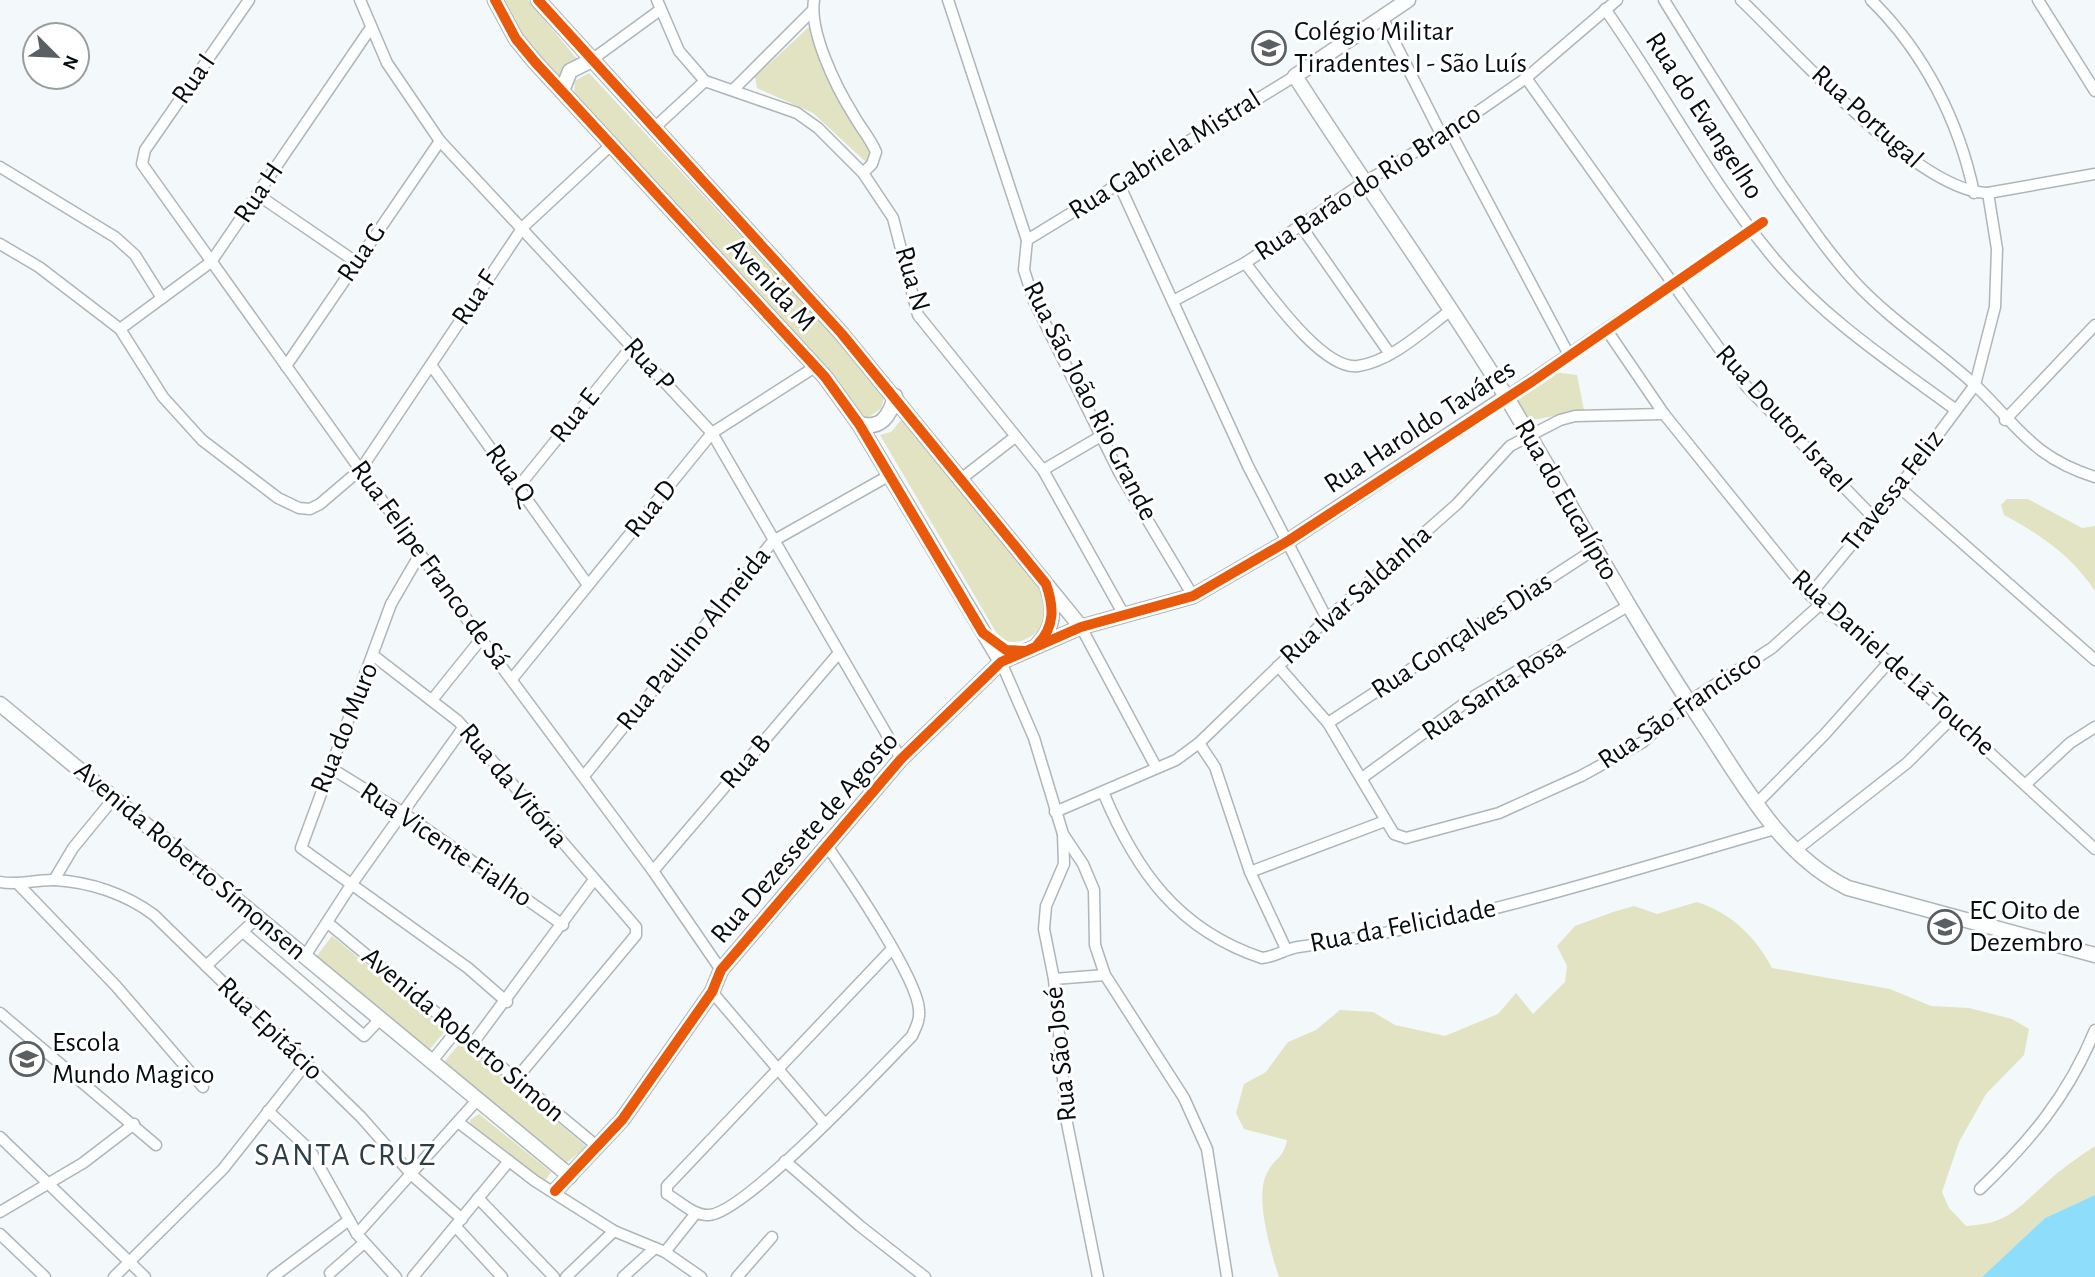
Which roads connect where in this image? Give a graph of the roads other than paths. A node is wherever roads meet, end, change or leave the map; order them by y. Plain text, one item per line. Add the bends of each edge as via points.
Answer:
1 (249, 0) edge
2 (360, 0) edge
3 (495, 0) edge
4 (537, 0) edge
5 (948, 0) edge
6 (1408, 0) edge
7 (1664, 0) edge
8 (1741, 0) edge
9 (1871, 0) edge
10 (2038, 0) edge
11 (1615, 1) edge
12 (658, 5) edge
13 (813, 5) edge
14 (1605, 9) junction
15 (1382, 17) junction
16 (370, 29) junction
17 (590, 61) junction
18 (1295, 76) junction
19 (1526, 78) junction
20 (705, 81) junction
21 (733, 90) junction
22 (562, 91) junction
23 (2095, 91) edge
24 (653, 129) junction
25 (1446, 133) junction
26 (440, 141) junction
27 (611, 145) junction
28 (141, 159) joint
29 (0, 167) edge
30 (863, 173) junction
31 (2095, 174) edge
32 (1363, 183) junction
33 (1119, 184) junction
34 (1974, 193) junction
35 (1988, 193) junction
36 (258, 195) junction
37 (1763, 222) dead end
38 (1301, 226) junction
39 (523, 227) junction
40 (1753, 230) junction
41 (1027, 240) junction
42 (0, 244) edge
43 (211, 262) junction
44 (356, 262) junction
45 (1245, 263) junction
46 (1672, 283) junction
47 (163, 298) junction
48 (1175, 300) junction
49 (1451, 310) junction
50 (2095, 325) edge
51 (1606, 329) junction
52 (120, 330) junction
53 (632, 345) junction
54 (1390, 354) junction
55 (1569, 355) junction
56 (431, 365) junction
57 (286, 366) junction
58 (815, 367) junction
59 (1975, 385) junction
60 (895, 397) junction
61 (1506, 397) junction
62 (1956, 410) junction
63 (1664, 414) junction
64 (2005, 420) junction
65 (859, 424) junction
66 (712, 433) junction
67 (1528, 435) junction
68 (1101, 436) junction
69 (1015, 437) junction
70 (361, 469) junction
71 (1043, 470) junction
72 (890, 475) junction
73 (2095, 477) edge
74 (961, 479) junction
75 (519, 486) junction
76 (1899, 487) junction
77 (1874, 518) junction
78 (773, 541) junction
79 (1288, 541) junction
80 (1595, 550) junction
81 (421, 554) junction
82 (1046, 584) junction
83 (588, 585) junction
84 (1810, 595) junction
85 (1192, 596) junction
86 (1822, 603) junction
87 (1628, 606) junction
88 (1124, 615) junction
89 (1328, 618) junction
90 (1081, 627) junction
91 (983, 633) junction
92 (481, 639) junction
93 (1031, 649) junction
94 (838, 654) junction
95 (374, 656) junction
96 (2095, 660) edge
97 (1001, 662) junction
98 (1889, 662) junction
99 (1278, 666) junction
100 (512, 679) junction
101 (432, 700) junction
102 (1688, 702) junction
103 (0, 704) edge
104 (1952, 718) junction
105 (1328, 723) junction
106 (2095, 727) edge
107 (463, 728) junction
108 (1199, 743) junction
109 (901, 759) junction
110 (329, 767) junction
111 (1156, 767) junction
112 (584, 776) junction
113 (1362, 778) junction
114 (2026, 784) junction
115 (1103, 792) junction
116 (114, 798) junction
117 (1756, 804) junction
118 (402, 812) junction
119 (1055, 812) junction
120 (1385, 821) junction
121 (1775, 829) junction
122 (1063, 834) junction
123 (828, 846) junction
124 (2095, 849) edge
125 (1796, 850) junction
126 (653, 871) junction
127 (1251, 872) junction
128 (54, 880) junction
129 (593, 881) junction
130 (0, 883) edge
131 (19, 885) junction
132 (351, 885) junction
133 (258, 917) junction
134 (328, 923) junction
135 (563, 925) junction
136 (243, 932) junction
137 (892, 949) junction
138 (1286, 949) junction
139 (2095, 955) edge
140 (305, 956) junction
141 (206, 966) junction
142 (721, 970) junction
143 (329, 975) junction
144 (1105, 975) junction
145 (1054, 979) junction
146 (712, 992) junction
147 (314, 993) junction
148 (507, 1002) junction
149 (0, 1013) edge
150 (381, 1018) junction
151 (457, 1030) junction
152 (2095, 1030) edge
153 (473, 1044) junction
154 (432, 1061) junction
155 (305, 1065) junction
156 (780, 1070) junction
157 (516, 1079) junction
158 (203, 1087) dead end
159 (478, 1099) junction
160 (268, 1111) junction
161 (458, 1122) junction
162 (134, 1124) junction
163 (825, 1124) junction
164 (0, 1138) edge
165 (156, 1145) dead end
166 (598, 1147) junction
167 (509, 1161) junction
168 (785, 1161) junction
169 (412, 1175) junction
170 (570, 1176) junction
171 (51, 1183) junction
172 (1980, 1189) dead end
173 (555, 1191) junction
174 (478, 1198) junction
175 (0, 1212) edge
176 (696, 1213) junction
177 (349, 1220) junction
178 (459, 1223) junction
179 (614, 1231) junction
180 (0, 1234) edge
181 (772, 1237) dead end
182 (360, 1238) junction
183 (660, 1250) junction
184 (129, 1264) junction
185 (330, 1273) dead end
186 (45, 1277) edge
187 (114, 1277) edge
188 (145, 1277) edge
189 (273, 1277) edge
190 (396, 1277) edge
191 (413, 1277) edge
192 (502, 1277) edge
193 (554, 1277) edge
194 (566, 1277) edge
195 (624, 1277) edge
196 (701, 1277) edge
197 (737, 1277) edge
198 (925, 1277) edge
199 (1098, 1277) edge
200 (1227, 1277) edge

1 - 28 street, Rua I
2 - 16 street, Rua P
3 - 22 street, Avenida M via 516,39
4 - 17 street, Avenida M
5 - 41 street, Rua São João Rio Grande
6 - 15 street, Rua Gabriela Mistral
7 - 59 street via 1756,147 1834,259 1884,310
8 - 34 street, Rua Portugal via 1904,154 1930,174
9 - 34 street via 1908,42 1933,82 1968,164
10 - 23 street
11 - 14 street, Rua Barão do Rio Branco
12 - 17 street
12 - 20 street via 679,51
13 - 21 street
13 - 30 street via 833,74 876,152
14 - 19 street, Rua Barão do Rio Branco
14 - 40 street, Rua do Evangelho
15 - 18 street, Rua Gabriela Mistral
15 - 25 street
16 - 26 street, Rua P via 403,89
16 - 36 street, Rua H
17 - 22 street via 570,71
17 - 24 street, Avenida M
18 - 32 street, Rua do Eucalípto
18 - 33 street, Rua Gabriela Mistral
19 - 25 street, Rua Barão do Rio Branco
19 - 46 street, Rua Doutor Israel
20 - 21 street, Rua N
20 - 24 street
21 - 30 street, Rua N via 782,106 809,121
22 - 27 street, Avenida M
24 - 60 street, Avenida M
25 - 32 street, Rua Barão do Rio Branco
25 - 55 street
26 - 39 street, Rua P
26 - 44 street, Rua G
27 - 39 street, Rua F
27 - 58 street, Avenida M
28 - 43 street, Rua Felipe Franco de Sá
29 - 47 street via 115,237 135,255
30 - 69 street, Rua N via 893,218 918,315
31 - 35 street, Rua Portugal
32 - 38 street, Rua Barão do Rio Branco
32 - 49 street, Rua do Eucalípto
33 - 41 street, Rua Gabriela Mistral
33 - 48 street
34 - 35 street, Rua Portugal
35 - 59 street via 1997,249 1995,307
36 - 43 street, Rua H
36 - 44 street
37 - 40 street, Rua Haroldo Taváres
38 - 45 street, Rua Barão do Rio Branco
38 - 54 street
39 - 53 street, Rua P
39 - 56 street, Rua F
40 - 46 street, Rua Haroldo Taváres
40 - 62 street, Rua do Evangelho via 1772,257 1829,314
41 - 68 street, Rua São João Rio Grande via 1024,270 1034,301
42 - 52 street via 39,267
43 - 47 street, Rua H
43 - 57 street, Rua Felipe Franco de Sá
44 - 57 street, Rua G
45 - 48 street, Rua Barão do Rio Branco
45 - 54 street via 1284,312 1335,361 1354,367
46 - 51 street, Rua Haroldo Taváres
46 - 77 street, Rua Doutor Israel via 1746,386
47 - 52 street, Rua H
48 - 79 street via 1248,466
49 - 54 street
49 - 61 street, Rua do Eucalípto
50 - 64 street
51 - 55 street, Rua Haroldo Taváres
51 - 63 street, Rua Daniel de Lã Touche
52 - 70 street, Rua F via 163,397 194,431 278,498 310,509
53 - 66 street, Rua P
53 - 75 street, Rua E
55 - 61 street, Rua Haroldo Taváres
56 - 70 street, Rua F
56 - 75 street, Rua Q
57 - 70 street, Rua Felipe Franco de Sá
58 - 65 street, Avenida M
58 - 66 street, Rua D
59 - 62 street, Travessa Feliz
59 - 64 street
60 - 65 street via 881,423
60 - 74 street, Avenida M
61 - 67 street, Rua do Eucalípto
61 - 79 street, Rua Haroldo Taváres
62 - 76 street, Travessa Feliz
63 - 67 street, Rua Ivar Saldanha via 1575,416
63 - 84 street, Rua Daniel de Lã Touche
64 - 73 street via 2053,460
65 - 72 street, Avenida M
66 - 78 street, Rua P
66 - 83 street, Rua D
67 - 80 street, Rua do Eucalípto
67 - 89 street, Rua Ivar Saldanha via 1492,462 1457,504
68 - 71 street
68 - 85 street, Rua São João Rio Grande
69 - 71 street, Rua N
69 - 74 street
70 - 81 street, Rua Felipe Franco de Sá
71 - 88 street, Rua N
72 - 78 street, Rua Paulino Almeida
72 - 91 street, Avenida M
74 - 82 street, Avenida M
75 - 83 street, Rua Q
76 - 77 street, Travessa Feliz
76 - 96 street
77 - 84 street, Travessa Feliz
78 - 94 street, Rua P
78 - 112 street, Rua Paulino Almeida
79 - 85 street, Rua Haroldo Taváres
79 - 89 street
80 - 87 street, Rua do Eucalípto
80 - 105 street, Rua Gonçalves Dias
81 - 92 street, Rua Felipe Franco de Sá
81 - 95 street, Rua do Muro via 391,604
82 - 90 street, Avenida M
82 - 93 street via 1051,623
83 - 100 street, Rua D
84 - 86 street, Rua Daniel de Lã Touche
85 - 88 street, Rua Haroldo Taváres
86 - 98 street, Rua Daniel de Lã Touche
86 - 102 street, Rua São Francisco via 1772,648
87 - 102 street, Rua do Eucalípto
87 - 113 street, Rua Santa Rosa via 1476,695
88 - 90 street, Rua Haroldo Taváres
89 - 99 street, Rua Ivar Saldanha
90 - 93 street, Rua Dezessete de Agosto
90 - 111 street
91 - 93 street via 1006,650
91 - 97 street, Avenida M
92 - 100 street, Rua Felipe Franco de Sá
92 - 101 street
93 - 97 street, Rua Dezessete de Agosto
94 - 109 street, Rua P
94 - 126 street, Rua B
95 - 101 street, Rua da Vitória
95 - 110 street, Rua do Muro
97 - 109 street, Rua Dezessete de Agosto
97 - 119 street via 1034,738
98 - 104 street, Rua Daniel de Lã Touche
98 - 117 street
99 - 105 street
99 - 108 street, Rua Ivar Saldanha
100 - 112 street, Rua Felipe Franco de Sá
101 - 107 street, Rua da Vitória
102 - 117 street, Rua do Eucalípto
102 - 120 street, Rua São Francisco via 1643,742 1499,813 1406,838 1394,834
103 - 116 street, Avenida Roberto Símonsen
104 - 114 street, Rua Daniel de Lã Touche
104 - 125 street via 1908,763
105 - 113 street
106 - 114 street via 2070,743
107 - 118 street
107 - 129 street, Rua da Vitória
108 - 111 street, Rua Ivar Saldanha via 1176,760
108 - 127 street via 1215,767
109 - 123 street, Rua Dezessete de Agosto
110 - 118 street, Rua Vicente Fialho
110 - 132 street, Rua do Muro via 302,848
111 - 115 street, Rua Ivar Saldanha
112 - 126 street, Rua Felipe Franco de Sá
113 - 120 street
114 - 124 street, Rua Daniel de Lã Touche
115 - 119 street, Rua Ivar Saldanha
115 - 138 street, Rua da Felicidade via 1141,867 1185,917 1207,934 1262,958
116 - 128 street via 73,848
116 - 133 street, Avenida Roberto Símonsen
117 - 121 street, Rua do Eucalípto
118 - 132 street
118 - 135 street, Rua Vicente Fialho
119 - 122 street
120 - 127 street
121 - 125 street, Rua do Eucalípto
121 - 138 street, Rua da Felicidade via 1464,916 1398,932
122 - 144 street via 1094,890 1095,945
122 - 145 street, Rua São José via 1064,864 1043,918
123 - 137 street
123 - 142 street, Rua Dezessete de Agosto
125 - 139 street, Rua do Eucalípto via 1831,880 1848,888
126 - 142 street, Rua Felipe Franco de Sá
127 - 138 street
128 - 131 street
128 - 141 street, Rua Epitácio via 136,902
129 - 135 street
129 - 157 street, Rua da Vitória via 637,932
130 - 131 street
131 - 158 street via 116,986
132 - 134 street
132 - 148 street via 438,945
133 - 136 street
133 - 140 street, Avenida Roberto Símonsen
134 - 140 street
134 - 151 street, Avenida Roberto Simon
135 - 148 street
136 - 141 street
136 - 147 street, Avenida Roberto Símonsen
137 - 156 street
137 - 163 street via 917,997 918,1023 912,1036
140 - 143 street, Avenida Roberto Símonsen
141 - 155 street, Rua Epitácio
142 - 146 street, Rua Dezessete de Agosto
143 - 147 street
143 - 150 street, Avenida Roberto Símonsen
144 - 145 street
144 - 200 street via 1156,1051 1207,1149
145 - 199 street, Rua São José via 1067,1123
146 - 156 street
146 - 166 street, Rua Dezessete de Agosto via 643,1092
147 - 150 street, Avenida Roberto Símonsen via 364,1036
148 - 153 street
149 - 162 street
150 - 154 street, Avenida Roberto Símonsen
151 - 153 street, Avenida Roberto Simon
151 - 154 street
152 - 172 street via 2064,1094 2024,1147
153 - 157 street, Avenida Roberto Simon
154 - 159 street, Avenida Roberto Símonsen
155 - 160 street
155 - 169 street, Rua Epitácio via 361,1116
156 - 163 street
156 - 176 street via 667,1186 667,1194
157 - 166 street, Avenida Roberto Simon
159 - 161 street
159 - 170 street, Avenida Roberto Símonsen
160 - 177 street via 310,1150
160 - 184 street via 223,1169
161 - 167 street
161 - 169 street
162 - 165 street
162 - 171 street
163 - 168 street
164 - 171 street
166 - 170 street, Rua Dezessete de Agosto
167 - 173 street
167 - 174 street
168 - 176 street via 733,1206 710,1215
168 - 198 street
169 - 178 street, Rua Epitácio
169 - 182 street
170 - 173 street, Rua Dezessete de Agosto
171 - 175 street
171 - 184 street
173 - 179 street
174 - 178 street
174 - 193 street
176 - 183 street
177 - 182 street
177 - 189 street
178 - 191 street
178 - 192 street, Rua Epitácio
179 - 183 street
179 - 194 street
180 - 186 street
181 - 197 street
182 - 185 street
182 - 190 street
183 - 195 street
183 - 196 street
184 - 187 street
184 - 188 street

